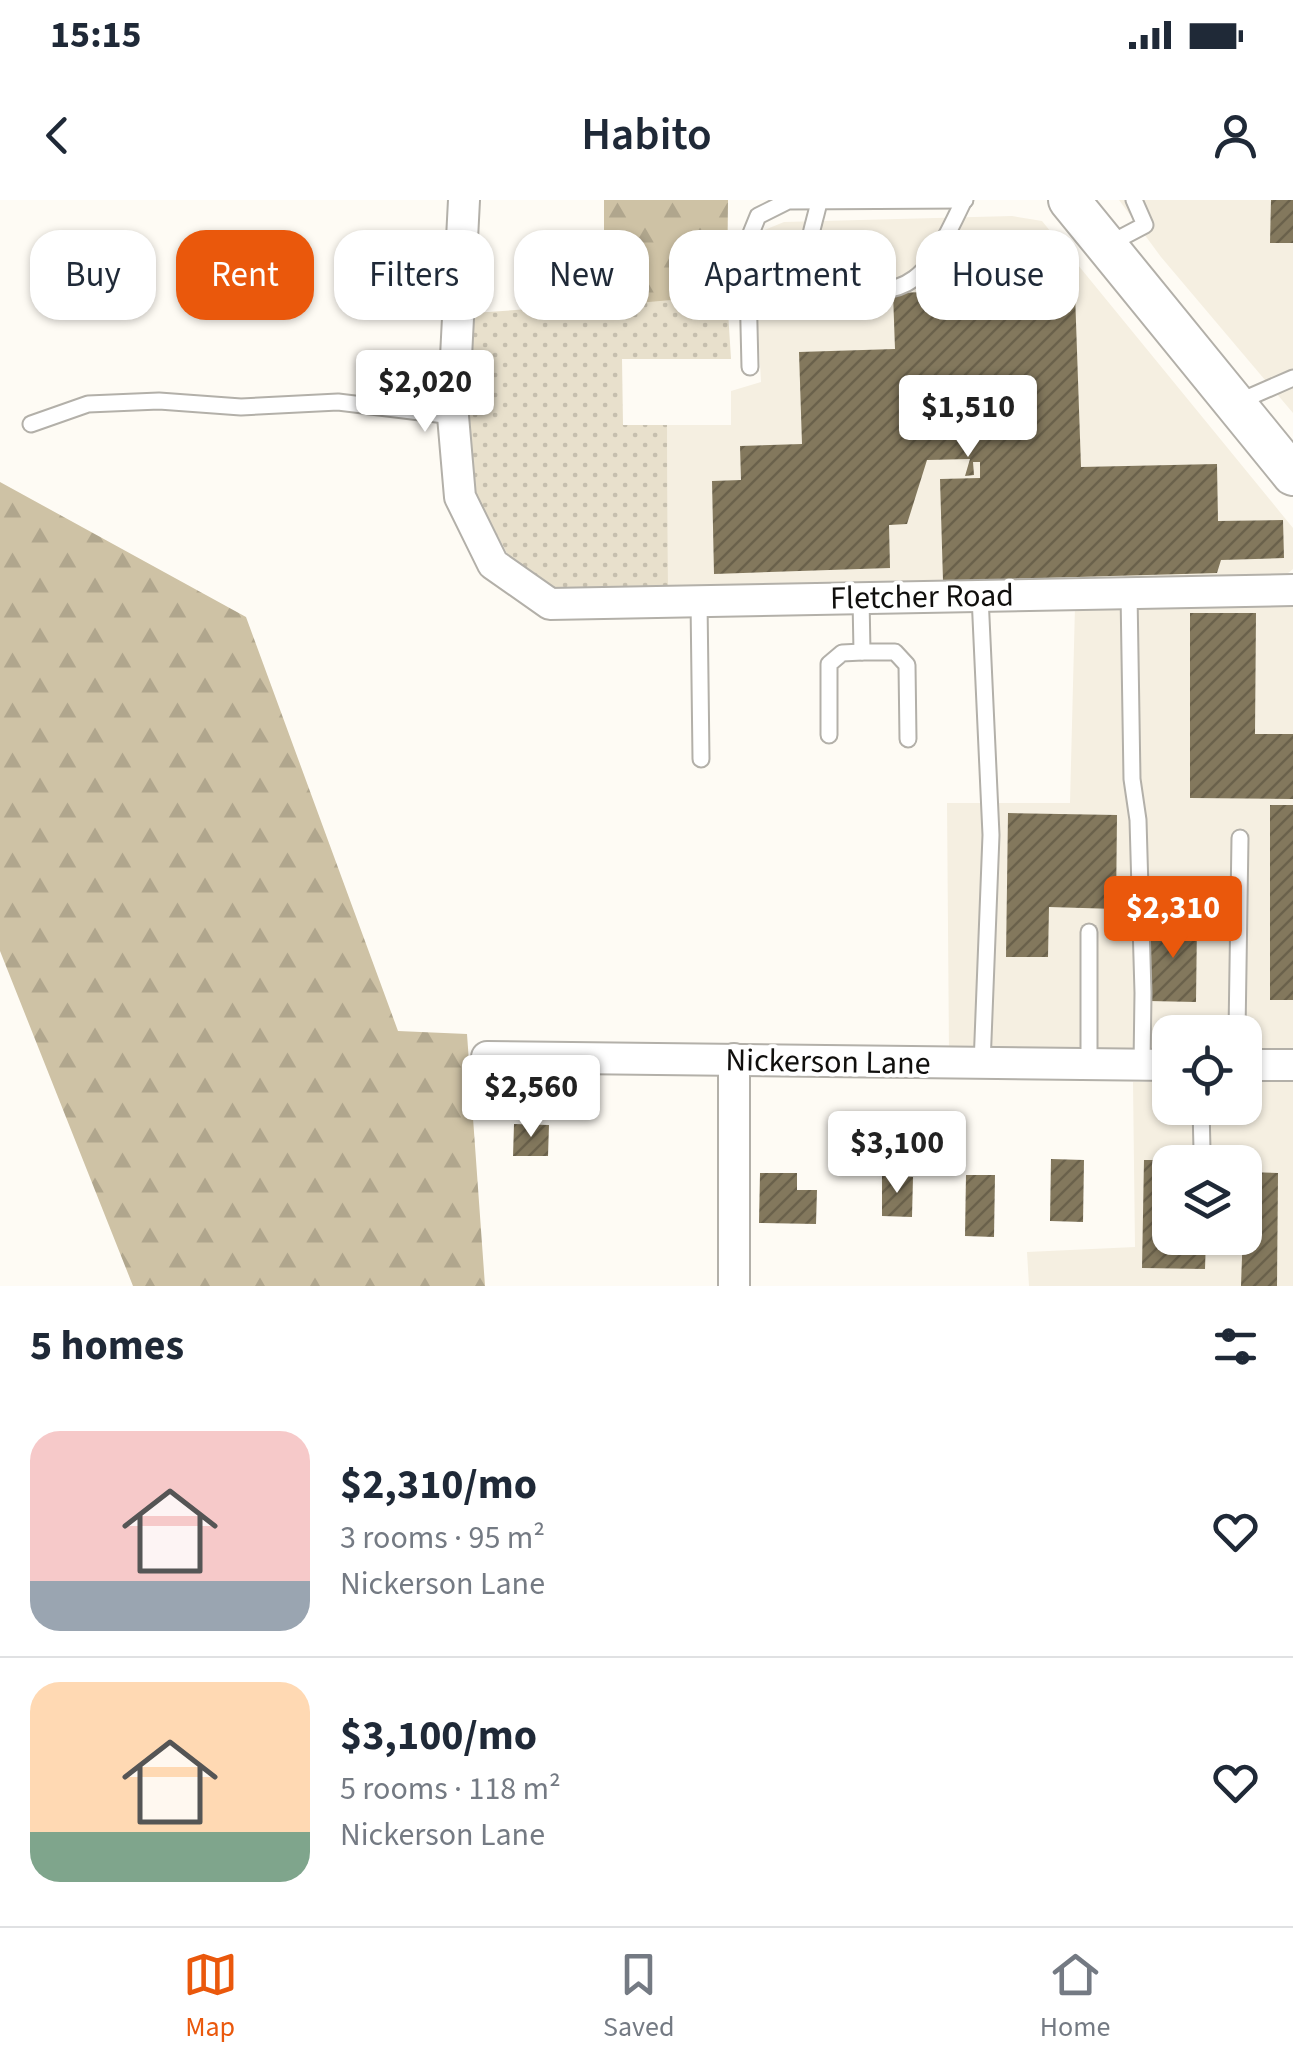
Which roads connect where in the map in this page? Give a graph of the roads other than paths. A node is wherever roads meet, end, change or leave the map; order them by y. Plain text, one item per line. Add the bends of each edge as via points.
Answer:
1 (464, 200) edge
2 (1069, 200) edge
3 (1134, 200) edge
4 (964, 201) edge
5 (819, 202) edge
6 (756, 208) edge
7 (1106, 245) junction
8 (750, 367) dead end
9 (1293, 378) edge
10 (1234, 403) junction
11 (453, 416) junction
12 (31, 424) dead end
13 (1293, 476) edge
14 (1293, 590) edge
15 (1129, 592) junction
16 (980, 596) junction
17 (862, 598) junction
18 (699, 600) junction
19 (862, 652) junction
20 (830, 735) dead end
21 (908, 739) dead end
22 (701, 759) dead end
23 (1240, 838) dead end
24 (1089, 932) dead end
25 (1237, 1015) edge
26 (1152, 1043) edge
27 (486, 1057) dead end
28 (734, 1060) junction
29 (1293, 1064) edge
30 (982, 1065) junction
31 (1089, 1065) junction
32 (1152, 1065) edge
33 (1262, 1065) edge
34 (734, 1286) edge

1 - 11 street
2 - 7 main road
3 - 7 lane via 1146,225
4 - 5 lane
4 - 5 lane via 921,277 855,292 826,286 808,263
5 - 6 lane
6 - 8 lane via 746,243
7 - 10 main road
9 - 10 lane
10 - 13 main road
11 - 12 lane via 338,402 240,407 159,401 88,404
11 - 18 street, Fletcher Road via 460,496 493,564 550,604
14 - 15 street, Fletcher Road
15 - 16 street, Fletcher Road
15 - 26 lane via 1132,778 1143,992
16 - 17 street, Fletcher Road
16 - 30 lane via 990,835
17 - 18 street, Fletcher Road
17 - 19 lane
18 - 22 lane
19 - 20 lane via 842,653 829,664
19 - 21 lane via 895,652 907,665
23 - 25 lane
24 - 31 lane
27 - 28 street, Nickerson Lane
28 - 30 street, Nickerson Lane
28 - 34 street
29 - 33 street
30 - 31 street, Nickerson Lane
31 - 32 street, Nickerson Lane

